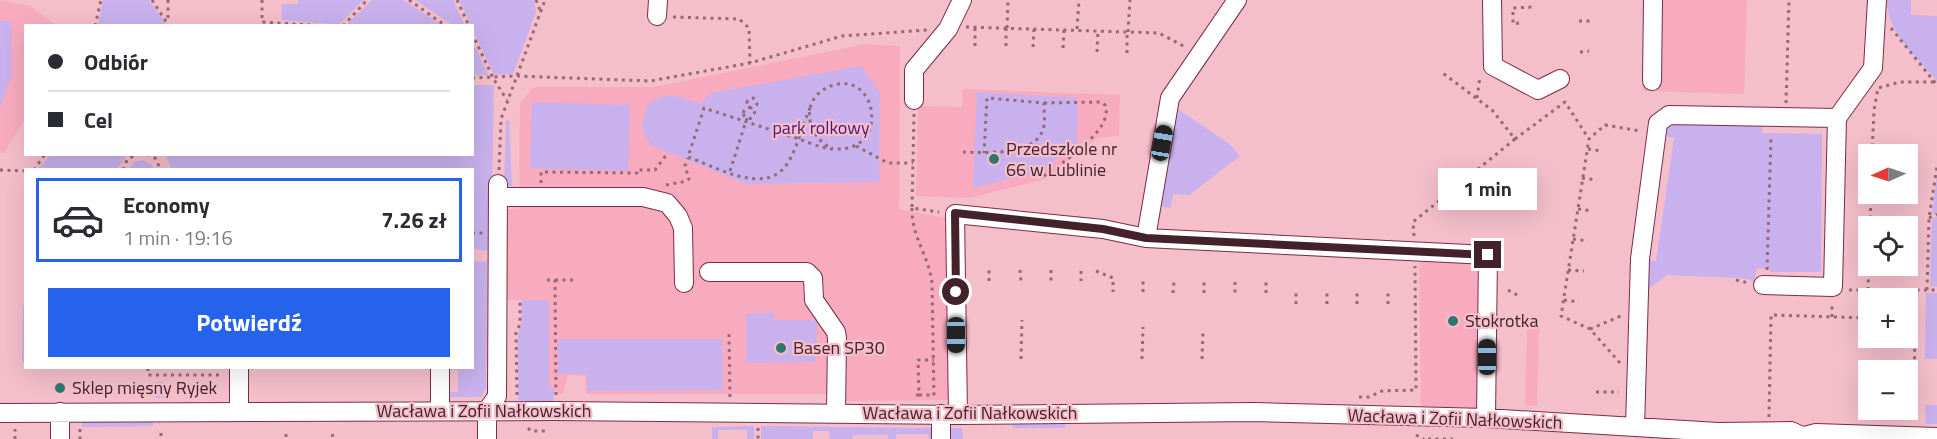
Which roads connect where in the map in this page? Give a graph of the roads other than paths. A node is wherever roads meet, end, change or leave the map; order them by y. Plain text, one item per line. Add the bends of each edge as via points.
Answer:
1 (962, 0) edge
2 (1237, 0) edge
3 (1492, 0) edge
4 (1653, 0) edge
5 (1877, 0) edge
6 (1560, 79) dead end
7 (1652, 81) dead end
8 (914, 100) road end
9 (1837, 118) junction
10 (1146, 238) junction
11 (709, 272) dead end
12 (1759, 280) road end
13 (684, 283) dead end
14 (440, 369) edge
15 (232, 371) edge
16 (440, 411) junction
17 (487, 411) junction
18 (60, 412) junction
19 (239, 412) junction
20 (0, 413) edge
21 (828, 413) junction
22 (949, 414) junction
23 (1486, 418) junction
24 (1635, 427) junction
25 (1677, 434) edge
26 (1722, 436) edge
27 (1826, 436) edge
28 (1798, 437) edge
29 (1937, 437) edge
30 (60, 439) edge
31 (487, 439) edge
32 (941, 439) edge

1 - 8 street via 948,29 914,70
2 - 10 street via 1170,98
3 - 6 street via 1493,66 1538,90
4 - 7 street
5 - 9 street via 1873,68
9 - 12 street via 1833,287
9 - 24 street via 1669,115 1658,123 1640,259 1631,387
10 - 22 street via 1103,229 955,213 960,374
10 - 23 street via 1488,255
11 - 21 street via 807,272 813,278 814,300 837,338
13 - 17 street via 683,228 667,202 643,197 498,191 497,396
14 - 16 street
15 - 19 street
16 - 17 street, Wacława i Zofii Nałkowskich
16 - 19 street, Wacława i Zofii Nałkowskich
17 - 21 street, Wacława i Zofii Nałkowskich
17 - 31 street
18 - 19 street, Wacława i Zofii Nałkowskich
18 - 20 street, Wacława i Zofii Nałkowskich
18 - 30 street
21 - 22 street, Wacława i Zofii Nałkowskich
22 - 23 street, Wacława i Zofii Nałkowskich via 1254,412
22 - 32 street
23 - 24 street, Wacława i Zofii Nałkowskich
24 - 25 street, Wacława i Zofii Nałkowskich
25 - 26 street, Wacława i Zofii Nałkowskich
26 - 28 street, Wacława i Zofii Nałkowskich via 1791,431
27 - 28 street, Wacława i Zofii Nałkowskich
27 - 29 street, Wacława i Zofii Nałkowskich

